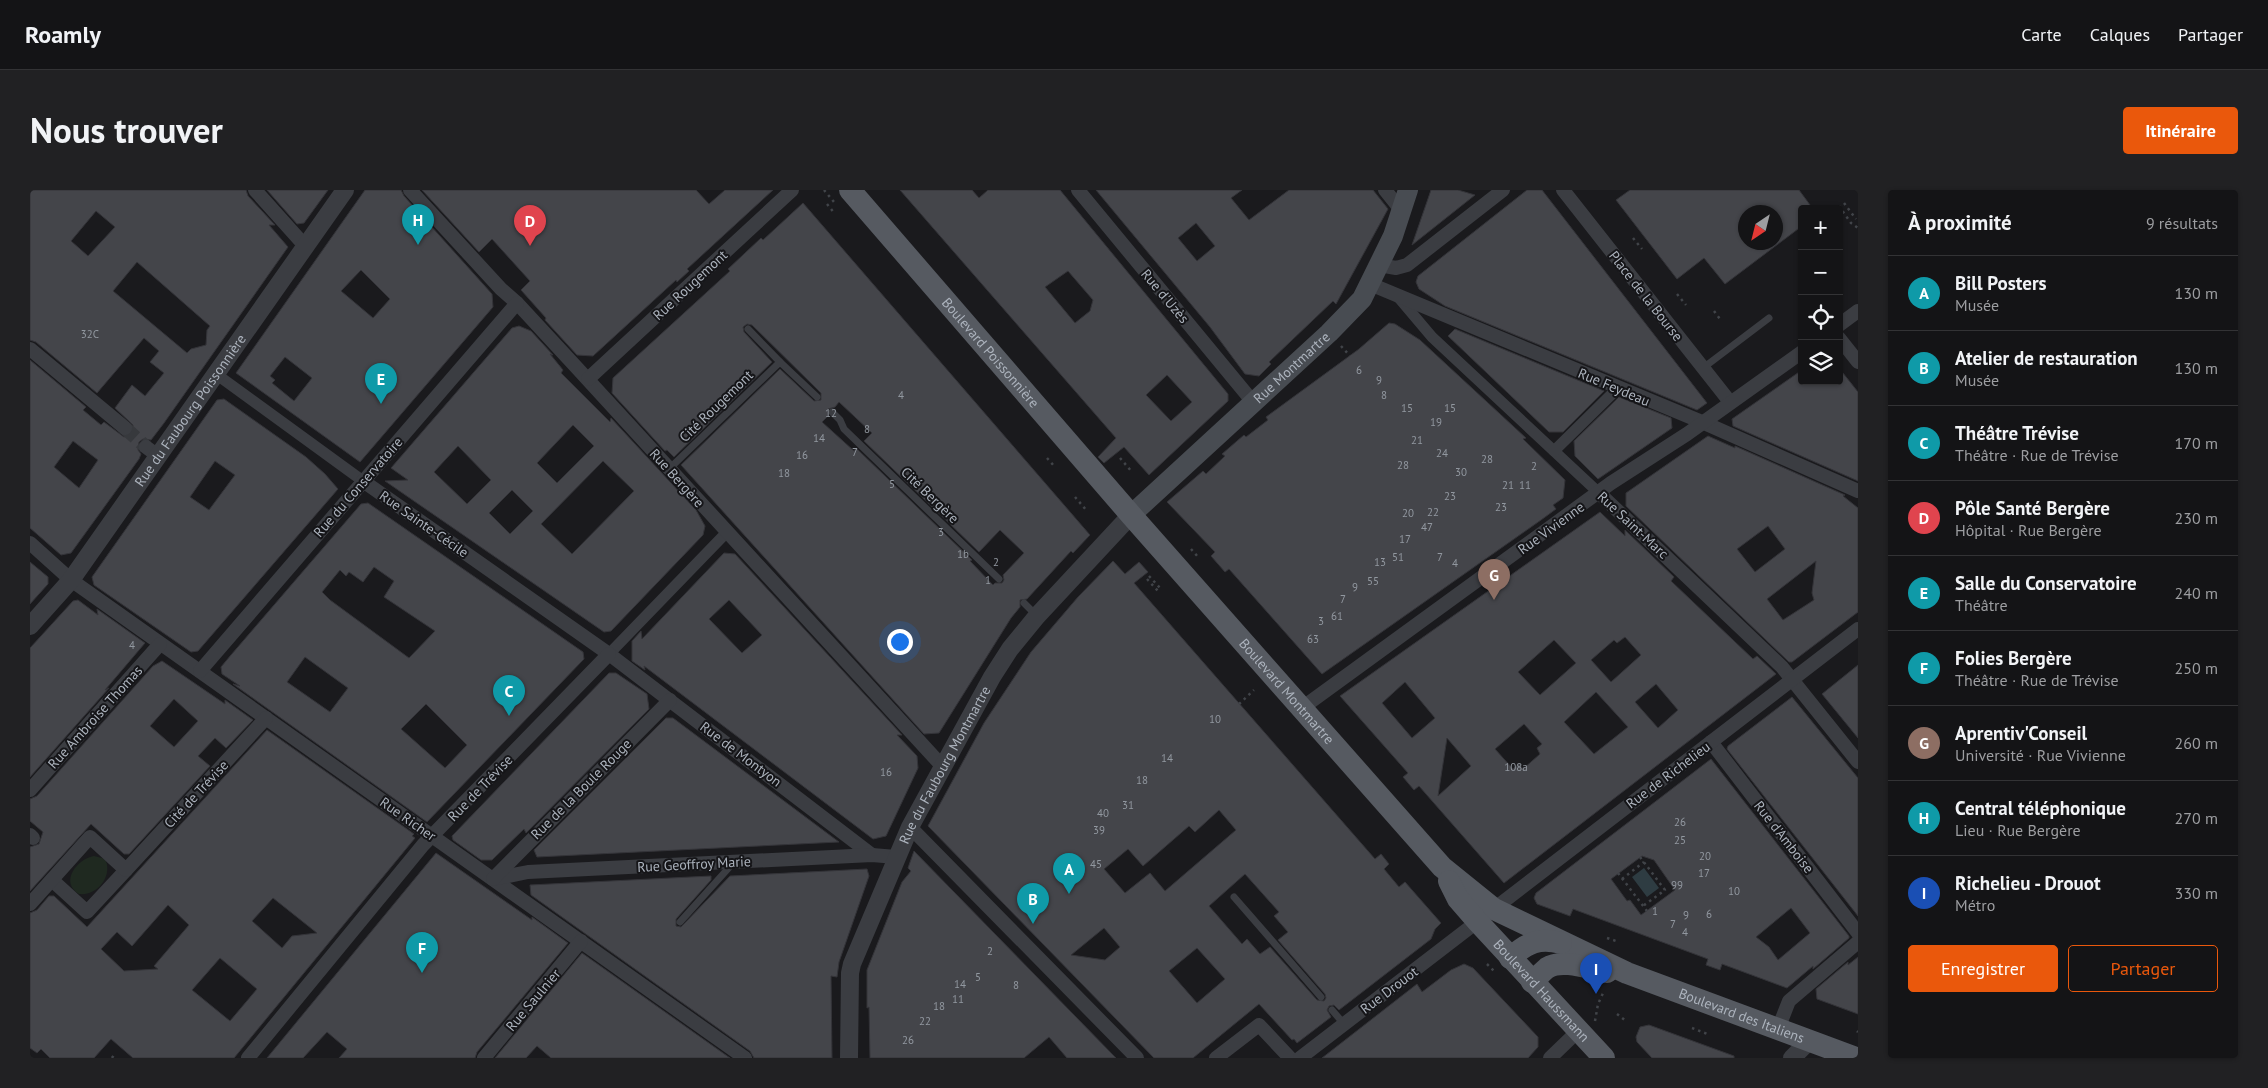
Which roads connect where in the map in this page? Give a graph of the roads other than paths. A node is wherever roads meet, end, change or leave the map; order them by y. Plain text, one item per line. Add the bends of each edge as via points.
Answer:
1 (255, 190) edge
2 (346, 190) edge
3 (410, 190) edge
4 (792, 190) edge
5 (850, 190) edge
6 (1078, 190) edge
7 (1385, 190) edge
8 (1408, 190) edge
9 (1562, 190) edge
10 (1499, 191) edge
11 (1402, 210) junction
12 (306, 246) junction
13 (1379, 265) junction
14 (1370, 284) junction
15 (1399, 298) junction
16 (517, 303) junction
17 (1858, 311) edge
18 (1769, 318) dead end
19 (1843, 322) edge
20 (748, 329) dead end
21 (1841, 340) edge
22 (30, 350) edge
23 (1798, 355) edge
24 (780, 362) junction
25 (1858, 362) edge
26 (1703, 369) junction
27 (216, 374) junction
28 (588, 379) junction
29 (1618, 388) junction
30 (817, 398) dead end
31 (1253, 402) junction
32 (1730, 402) junction
33 (832, 412) dead end
34 (1702, 422) junction
35 (125, 428) tunnel mouth
36 (1554, 451) junction
37 (669, 469) junction
38 (363, 481) junction
39 (1858, 491) edge
40 (1599, 493) junction
41 (1131, 515) junction
42 (727, 532) junction
43 (30, 543) edge
44 (999, 579) dead end
45 (71, 580) junction
46 (1024, 603) dead end
47 (1038, 616) junction
48 (30, 626) edge
49 (1858, 629) edge
50 (160, 644) junction
51 (609, 654) junction
52 (200, 671) junction
53 (1792, 680) junction
54 (670, 700) junction
55 (1302, 708) junction
56 (266, 718) junction
57 (1711, 742) junction
58 (1858, 762) edge
59 (943, 767) junction
60 (30, 790) edge
61 (910, 827) junction
62 (433, 836) junction
63 (872, 855) junction
64 (896, 857) junction
65 (734, 862) junction
66 (126, 870) junction
67 (493, 879) junction
68 (52, 880) junction
69 (1234, 897) dead end
70 (30, 904) edge
71 (1486, 915) junction
72 (680, 922) dead end
73 (1858, 933) edge
74 (581, 942) junction
75 (1858, 942) edge
76 (1583, 951) junction
77 (1502, 965) junction
78 (1627, 973) junction
79 (1532, 982) junction
80 (1321, 997) dead end
81 (1332, 1010) dead end
82 (1344, 1024) junction
83 (1587, 1027) junction
84 (1778, 1029) junction
85 (1809, 1041) junction
86 (248, 1058) edge
87 (484, 1058) edge
88 (745, 1058) edge
89 (849, 1058) edge
90 (1137, 1058) edge
91 (1216, 1058) edge
92 (1290, 1058) edge
93 (1300, 1058) edge
94 (1550, 1058) edge
95 (1604, 1058) edge
96 (1792, 1058) edge
97 (1856, 1058) edge

1 - 12 street
2 - 12 street, Rue du Faubourg Poissonnière
3 - 16 street, Rue Bergère
4 - 28 street, Rue Rougemont
5 - 41 main road, Boulevard Poissonnière
6 - 31 street, Rue d'Uzès
7 - 11 street
8 - 11 main road, Rue Montmartre
9 - 26 street, Place de la Bourse
10 - 13 street via 1407,265 1391,268
11 - 13 main road, Rue Montmartre
12 - 27 street, Rue du Faubourg Poissonnière
13 - 14 main road, Rue Montmartre
14 - 15 street, Rue Feydeau
14 - 31 main road, Rue Montmartre via 1362,299 1329,333
15 - 29 street, Rue Feydeau
15 - 36 street, Rue Saint-Marc via 1432,338
16 - 28 street, Rue Bergère
16 - 38 street, Rue du Conservatoire
17 - 19 street
18 - 26 lane
20 - 24 lane
21 - 25 street
22 - 35 street
23 - 32 street, Rue Vivienne
24 - 30 lane
24 - 37 lane, Cité Rougemont
26 - 32 street, Place de la Bourse
27 - 38 street, Rue Sainte-Cécile
27 - 45 street, Rue du Faubourg Poissonnière via 152,452
28 - 37 street, Rue Bergère
29 - 34 street, Rue Feydeau
29 - 36 street
31 - 41 main road, Rue Montmartre
32 - 34 street, Rue Vivienne
33 - 44 lane, Cité Bergère via 844,429
34 - 39 street, Rue Feydeau
34 - 40 street, Rue Vivienne
36 - 40 street, Rue Saint-Marc
37 - 42 street, Rue Bergère
38 - 51 street, Rue Sainte-Cécile
38 - 52 street, Rue du Conservatoire
40 - 53 street, Rue Saint-Marc
40 - 55 street, Rue Vivienne
41 - 47 street, Rue du Faubourg Montmartre
41 - 55 main road, Boulevard Montmartre
42 - 51 street, Rue de Trévise
42 - 59 street, Rue Bergère
43 - 45 street, Rue Richer
45 - 48 street, Rue du Faubourg Poissonnière
45 - 50 street, Rue Richer
46 - 47 lane
47 - 59 street, Rue du Faubourg Montmartre via 1010,649
49 - 53 street, Rue de Richelieu
50 - 52 street, Rue Richer
50 - 60 street, Rue Ambroise Thomas
51 - 54 street, Rue de Montyon
51 - 62 street, Rue de Trévise
52 - 56 street, Rue Richer
53 - 57 street, Rue de Richelieu
53 - 58 street, Rue Saint-Marc
54 - 63 street, Rue de Montyon
54 - 67 street, Rue de la Boule Rouge
55 - 71 main road, Boulevard Montmartre via 1442,867 1458,899
56 - 62 street, Rue Richer
56 - 66 street, Cité de Trévise
57 - 71 street, Rue de Richelieu
57 - 73 street, Rue d'Amboise
59 - 61 street, Rue du Faubourg Montmartre
61 - 64 street, Rue du Faubourg Montmartre
61 - 90 street
62 - 67 street, Rue Richer
62 - 86 street, Rue de Trévise
63 - 64 street, Rue Geoffroy Marie
63 - 65 street, Rue Geoffroy Marie
64 - 89 street, Rue du Faubourg Montmartre via 852,964
65 - 67 street, Rue Geoffroy Marie via 528,872
65 - 72 lane
66 - 68 street, Cité de Trévise via 87,912
66 - 68 street via 90,837
67 - 74 street, Rue Richer
68 - 70 street
69 - 80 lane
71 - 76 main road, Boulevard des Italiens
71 - 77 main road, Boulevard Haussmann
71 - 82 street, Rue Drouot
74 - 87 street, Rue Saulnier
74 - 88 street, Rue Richer
75 - 84 street via 1789,1002
76 - 77 main road via 1539,940 1523,947
76 - 78 main road, Boulevard des Italiens
77 - 79 main road, Boulevard Haussmann
78 - 79 main road, Boulevard des Italiens via 1554,965
78 - 84 main road, Boulevard des Italiens
79 - 83 main road, Boulevard Haussmann
81 - 82 lane
82 - 93 street, Rue Drouot
83 - 94 street
83 - 95 main road, Boulevard Haussmann
84 - 85 main road, Boulevard des Italiens
85 - 96 street
85 - 97 main road, Boulevard des Italiens
91 - 92 street via 1260,1025

